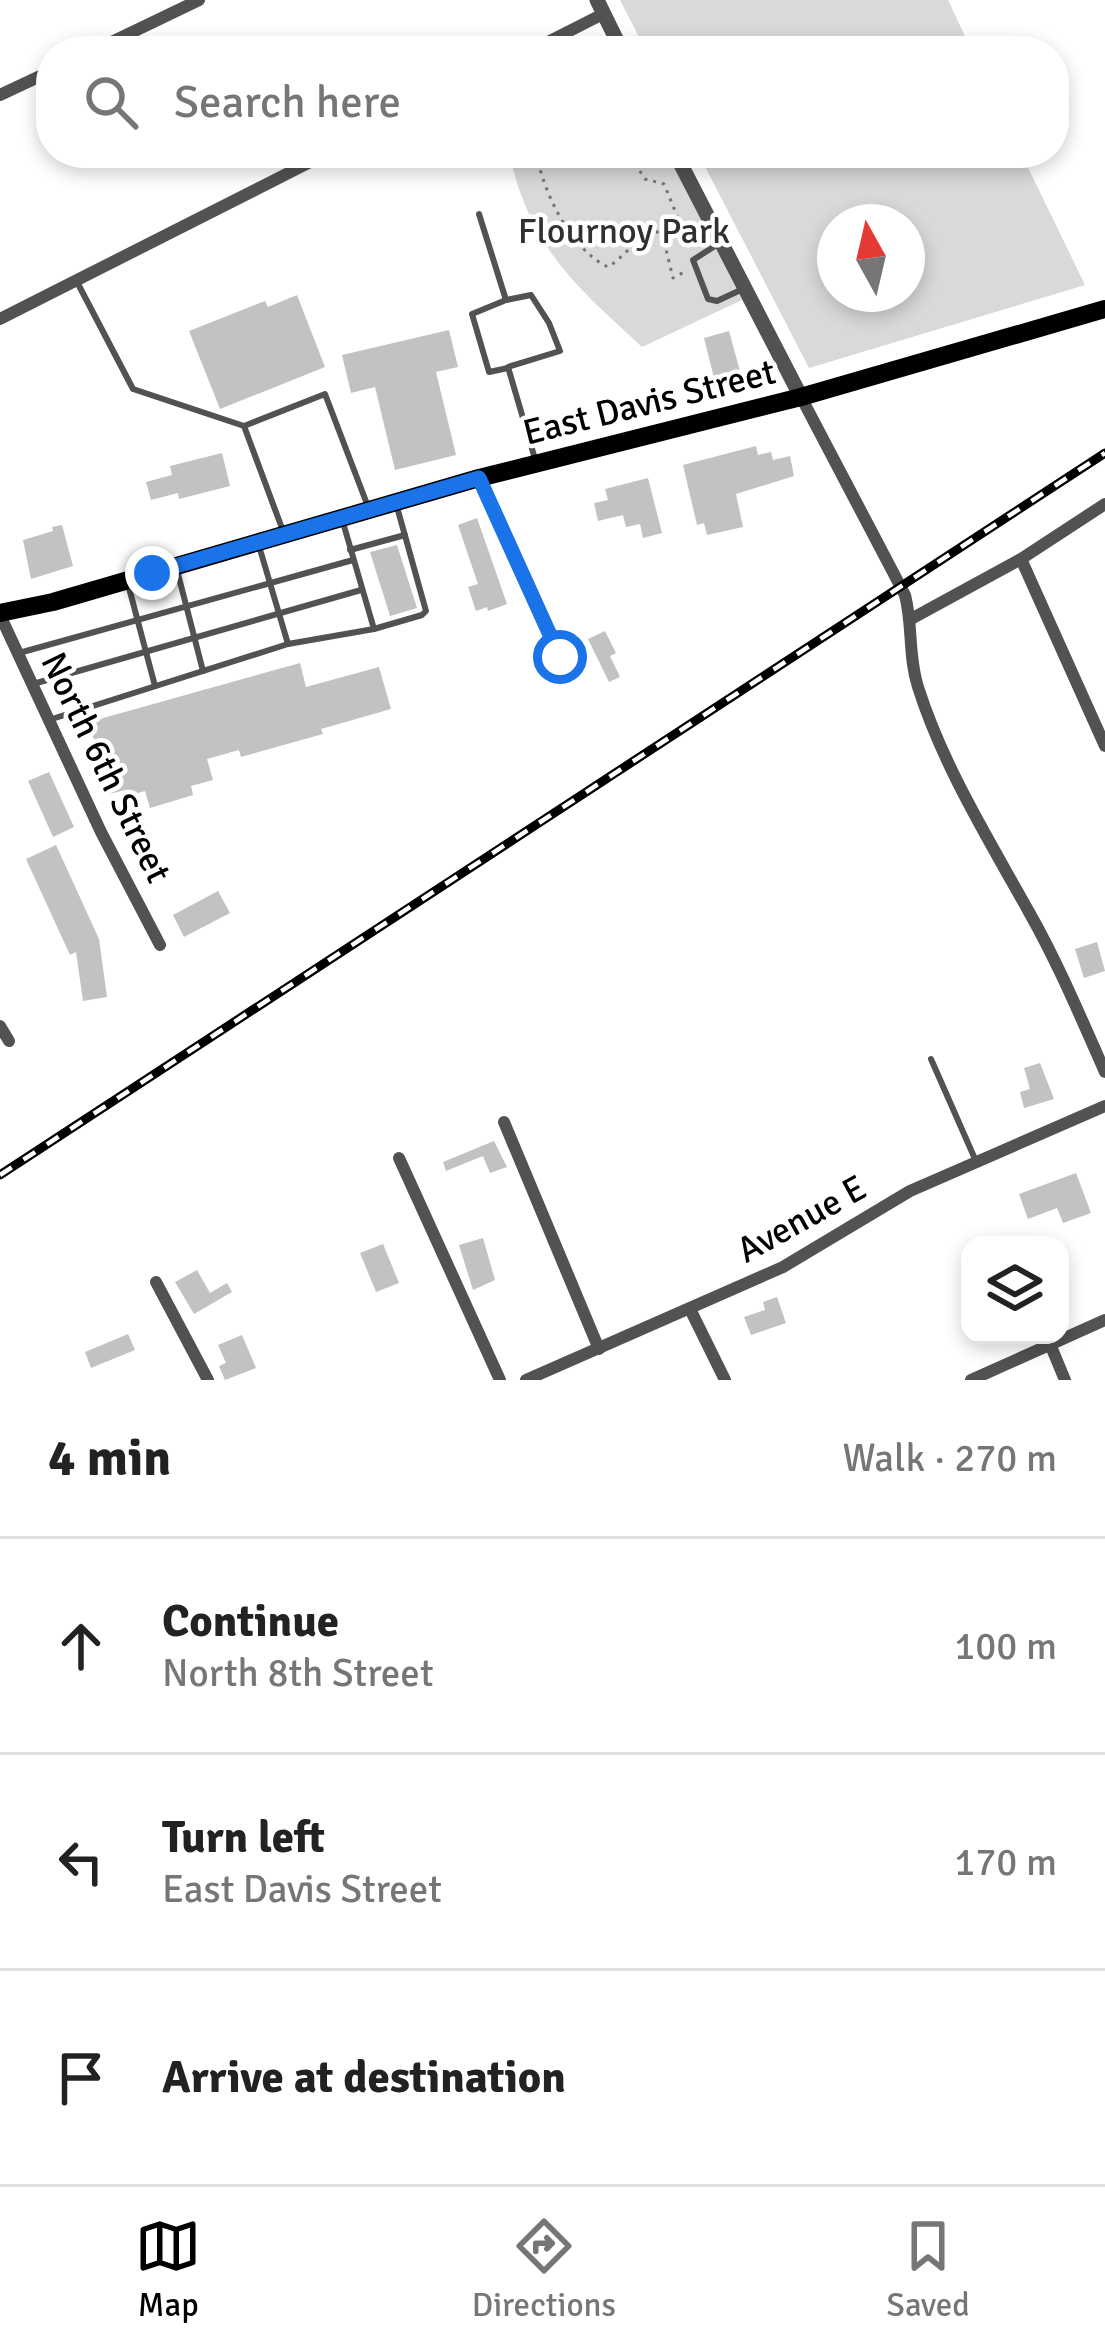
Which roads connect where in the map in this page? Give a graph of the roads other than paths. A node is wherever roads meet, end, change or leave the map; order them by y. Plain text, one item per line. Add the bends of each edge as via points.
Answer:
1 (199, 0) edge
2 (600, 7) edge
3 (124, 36) edge
4 (554, 36) edge
5 (614, 36) edge
6 (36, 78) edge
7 (0, 95) edge
8 (298, 168) edge
9 (683, 168) edge
10 (479, 214) dead end
11 (722, 243) junction
12 (76, 280) junction
13 (745, 288) junction
14 (506, 300) junction
15 (1105, 309) edge
16 (0, 319) edge
17 (508, 368) junction
18 (801, 397) junction
19 (244, 426) junction
20 (536, 463) junction
21 (479, 478) junction
22 (395, 502) junction
23 (1105, 504) edge
24 (369, 510) junction
25 (341, 518) junction
26 (284, 534) junction
27 (405, 534) junction
28 (258, 542) junction
29 (350, 550) junction
30 (1021, 559) junction
31 (353, 560) junction
32 (176, 566) junction
33 (127, 580) junction
34 (270, 583) junction
35 (362, 590) junction
36 (186, 607) junction
37 (0, 614) edge
38 (279, 614) junction
39 (138, 620) junction
40 (911, 620) junction
41 (374, 628) junction
42 (194, 638) junction
43 (288, 644) junction
44 (146, 652) junction
45 (19, 653) junction
46 (560, 657) dead end
47 (203, 671) junction
48 (33, 684) junction
49 (155, 686) junction
50 (49, 720) junction
51 (1105, 746) edge
52 (160, 945) dead end
53 (0, 1026) edge
54 (9, 1041) dead end
55 (932, 1059) dead end
56 (1105, 1072) edge
57 (1105, 1106) edge
58 (504, 1122) dead end
59 (399, 1158) dead end
60 (976, 1162) junction
61 (156, 1282) dead end
62 (690, 1310) junction
63 (1105, 1320) edge
64 (1069, 1335) edge
65 (1049, 1344) joint
66 (599, 1349) junction
67 (208, 1380) edge
68 (500, 1380) edge
69 (526, 1380) edge
70 (725, 1380) edge
71 (970, 1380) edge
72 (1065, 1380) edge

1 - 3 street
2 - 4 street
2 - 5 street
6 - 7 street
8 - 12 street
9 - 11 street
10 - 14 lane
11 - 13 street
11 - 13 lane via 696,256 693,267 708,299
12 - 16 street
12 - 19 lane via 134,389
13 - 18 street
14 - 17 lane via 472,314 489,372
14 - 17 lane via 531,295 560,351
15 - 18 main road, East Davis Street
17 - 20 lane
18 - 20 main road, East Davis Street
18 - 40 street via 901,585
19 - 24 lane via 325,394
19 - 26 lane
20 - 21 main road, East Davis Street
21 - 22 main road, East Davis Street
21 - 46 street
22 - 24 main road, East Davis Street
22 - 27 lane
23 - 30 street
24 - 25 main road, East Davis Street
25 - 26 main road, East Davis Street
25 - 29 lane
26 - 28 main road, East Davis Street
27 - 29 lane
27 - 41 lane via 426,611
28 - 32 main road, East Davis Street
28 - 34 lane
29 - 31 lane
30 - 40 street
30 - 51 street
31 - 34 lane
31 - 35 lane
32 - 33 main road, East Davis Street
32 - 36 lane
33 - 37 main road, East Davis Street
33 - 39 lane
34 - 36 lane
34 - 38 lane
35 - 38 lane
35 - 41 lane
36 - 39 lane
36 - 42 lane
37 - 45 street, North 6th Street
38 - 42 lane
38 - 43 lane
39 - 44 lane
39 - 45 lane
40 - 56 street via 912,663 930,719
41 - 43 lane
42 - 44 lane
42 - 47 lane
43 - 47 lane
44 - 48 lane
44 - 49 lane
45 - 48 street, North 6th Street
47 - 49 lane
48 - 50 street, North 6th Street
49 - 50 lane
50 - 52 street, North 6th Street
53 - 54 street
55 - 60 lane
57 - 60 street, Avenue E
58 - 66 street
59 - 68 street
60 - 62 street, Avenue E
61 - 67 street
62 - 66 street, Avenue E
62 - 70 street
63 - 64 street
65 - 71 street
65 - 72 street
66 - 69 street, Avenue E

